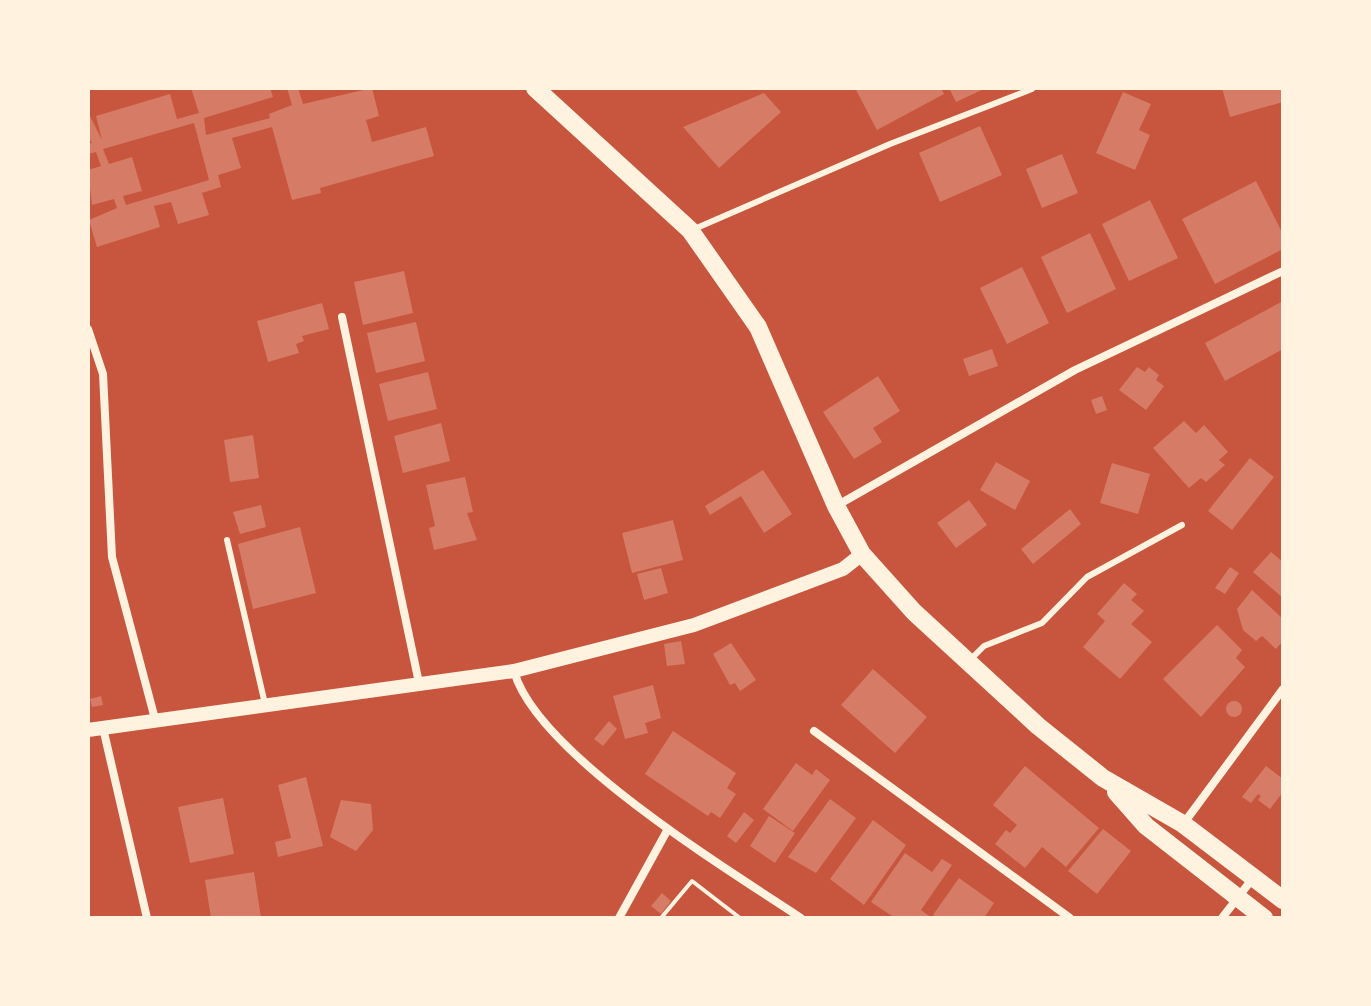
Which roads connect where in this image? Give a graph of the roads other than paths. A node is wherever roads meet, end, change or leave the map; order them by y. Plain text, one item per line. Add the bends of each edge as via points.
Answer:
1 (535, 88) edge
2 (1032, 89) edge
3 (690, 230) junction
4 (1283, 271) edge
5 (342, 317) dead end
6 (88, 329) edge
7 (836, 506) junction
8 (1182, 525) dead end
9 (227, 540) dead end
10 (862, 554) junction
11 (966, 663) junction
12 (514, 671) junction
13 (419, 683) junction
14 (1283, 689) edge
15 (265, 704) junction
16 (155, 719) junction
17 (96, 729) edge
18 (814, 731) dead end
19 (1103, 778) junction
20 (1183, 824) junction
21 (668, 829) junction
22 (1254, 878) junction
23 (1238, 898) junction
24 (1283, 900) edge
25 (147, 918) edge
26 (619, 918) edge
27 (801, 918) edge
28 (1070, 918) edge
29 (1222, 918) edge
30 (1264, 918) edge

1 - 3 main road
2 - 3 lane
3 - 7 main road via 758,327
4 - 7 street via 1075,370
5 - 13 street
6 - 16 street via 103,374 112,557
7 - 10 main road
8 - 11 lane via 1087,577 1042,623 984,646
9 - 15 lane
10 - 11 main road
10 - 12 street via 843,569 694,625
11 - 19 main road
12 - 13 street
12 - 21 street via 520,692 582,760
13 - 15 street
14 - 20 street
15 - 16 street
16 - 17 street
17 - 25 street
18 - 28 street
19 - 20 main road
19 - 23 main road via 1146,826
20 - 22 main road
21 - 26 street
21 - 27 street
22 - 23 street
22 - 24 main road
23 - 29 street
23 - 30 main road

